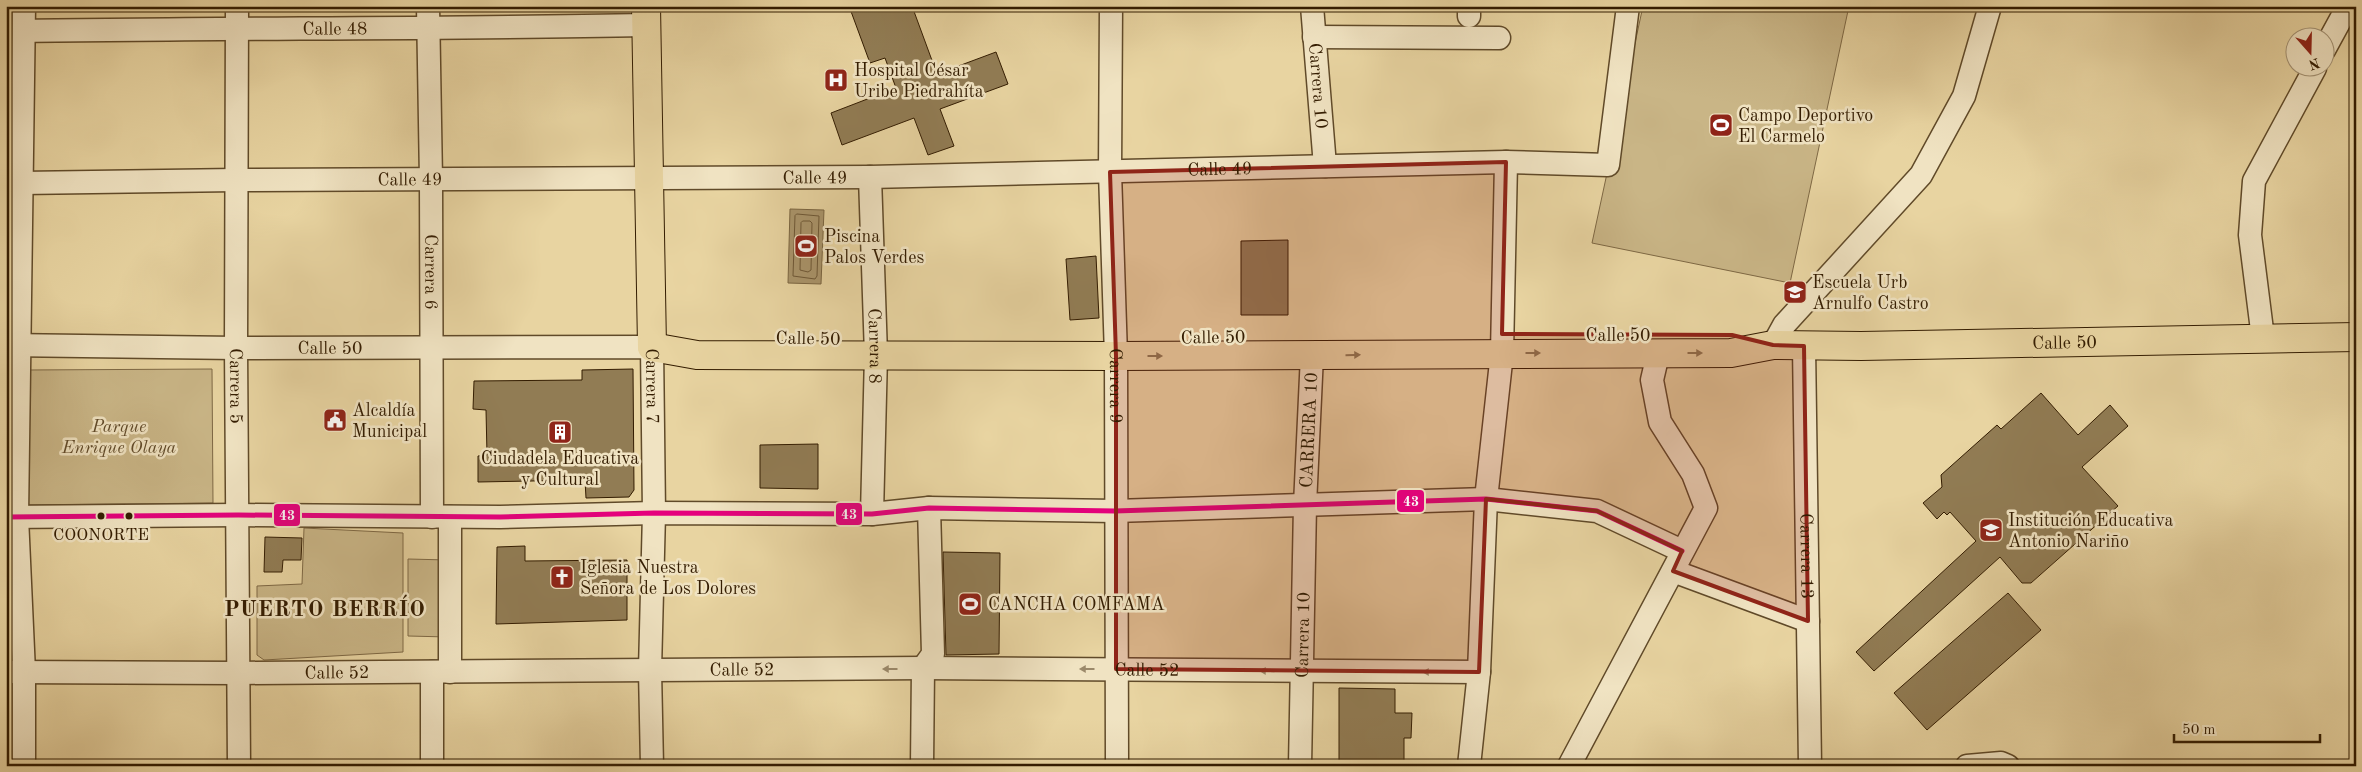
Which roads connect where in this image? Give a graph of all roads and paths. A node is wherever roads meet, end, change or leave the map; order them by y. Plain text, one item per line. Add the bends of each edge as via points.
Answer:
1 (24, 6) edge
2 (428, 6) edge
3 (1111, 6) edge
4 (1312, 6) edge
5 (1628, 6) edge
6 (1990, 6) edge
7 (2348, 6) edge
8 (646, 16) edge
9 (238, 17) edge
10 (428, 29) junction
11 (24, 31) junction
12 (2334, 32) edge
13 (1314, 37) junction
14 (1499, 38) dead end
15 (2310, 78) edge
16 (1506, 162) junction
17 (1325, 166) junction
18 (1110, 172) junction
19 (870, 177) junction
20 (649, 178) junction
21 (236, 180) junction
22 (431, 180) junction
23 (21, 183) junction
24 (2356, 336) edge
25 (2263, 338) junction
26 (13, 344) edge
27 (1502, 344) junction
28 (1773, 345) junction
29 (1804, 346) junction
30 (652, 347) junction
31 (876, 347) junction
32 (1115, 347) junction
33 (236, 348) junction
34 (432, 348) junction
35 (1658, 354) junction
36 (1312, 355) junction
37 (1486, 499) junction
38 (1305, 505) junction
39 (929, 508) junction
40 (1115, 511) junction
41 (654, 512) junction
42 (872, 514) junction
43 (238, 515) junction
44 (12, 517) edge
45 (441, 517) junction
46 (1678, 561) junction
47 (1808, 621) junction
48 (923, 668) junction
49 (1116, 669) junction
50 (650, 670) junction
51 (15, 672) edge
52 (441, 672) junction
53 (1303, 672) junction
54 (1478, 672) junction
55 (238, 673) junction
56 (24, 766) edge
57 (239, 766) edge
58 (432, 766) edge
59 (652, 766) edge
60 (922, 766) edge
61 (1117, 766) edge
62 (1300, 766) edge
63 (1469, 766) edge
64 (1569, 766) edge
65 (1810, 766) edge
66 (1967, 766) edge
67 (2008, 766) edge

1 - 11 street
2 - 10 street, Carrera 6
3 - 18 street, Carrera 9
4 - 13 street, Carrera 10
5 - 16 street, Calle 49 via 1608,165
6 - 28 street via 1964,96 1921,174 1784,326
7 - 12 street
8 - 10 street, Calle 48
8 - 20 main road, Carrera 7
9 - 10 street, Calle 48
9 - 11 street, Calle 48
9 - 21 street, Carrera 5
10 - 22 street, Carrera 6
11 - 23 street
13 - 14 street
13 - 17 street, Carrera 10
15 - 25 street via 2254,181 2250,235
16 - 17 street, Calle 49
16 - 27 street
17 - 18 street, Calle 49
18 - 19 street, Calle 49
18 - 32 street, Carrera 9
19 - 20 street, Calle 49
19 - 31 street, Carrera 8
20 - 22 street, Calle 49
20 - 30 main road, Carrera 7
21 - 22 street, Calle 49
21 - 23 street, Calle 49
21 - 33 street, Carrera 5
22 - 34 street, Carrera 6
23 - 26 street
24 - 25 main road, Calle 50
25 - 29 main road, Calle 50
26 - 33 street, Calle 50
26 - 44 street
27 - 28 main road, Calle 50 via 1732,335
27 - 32 main road, Calle 50
27 -> 35 main road, Calle 50
36 -> 27 main road, Calle 50
27 - 37 street
28 - 29 main road, Calle 50
35 -> 28 main road, Calle 50 via 1731,353
29 - 47 street, Carrera 13
30 - 31 main road, Calle 50 via 697,355
30 - 34 street, Calle 50
30 - 41 street, Carrera 7
31 - 32 main road, Calle 50
31 - 42 street, Carrera 8
32 -> 36 main road, Calle 50
32 - 40 street, Carrera 9
33 - 34 street, Calle 50
33 - 43 street, Carrera 5
34 - 45 street, Carrera 6
35 - 46 street via 1652,380 1660,422 1693,474 1706,508
36 - 38 street, CARRERA 10
37 - 38 street
37 - 46 street via 1597,510
37 - 54 street
38 - 40 street
38 - 53 street, Carrera 10
39 - 40 street
39 - 42 street
39 - 48 street via 933,654
40 - 49 street, Carrera 9
41 - 42 street
41 - 45 street
41 - 50 street, Carrera 7
43 - 44 street
43 - 45 street
43 - 55 street, Carrera 5
44 - 51 street
45 - 52 street, Carrera 6
46 - 47 street
46 - 64 street
47 - 65 street, Carrera 13
49 -> 48 street, Calle 52
48 -> 50 street, Calle 52
48 - 60 street
53 -> 49 street, Calle 52
49 - 61 street, Carrera 9
50 - 52 street, Calle 52
50 - 59 street, Carrera 7
51 - 55 street, Calle 52
51 - 56 street
52 - 55 street, Calle 52
52 - 58 street, Carrera 6
54 -> 53 street, Calle 52
53 - 62 street, Carrera 10
54 - 63 street
55 - 57 street, Carrera 5
66 - 67 street via 2001,763

